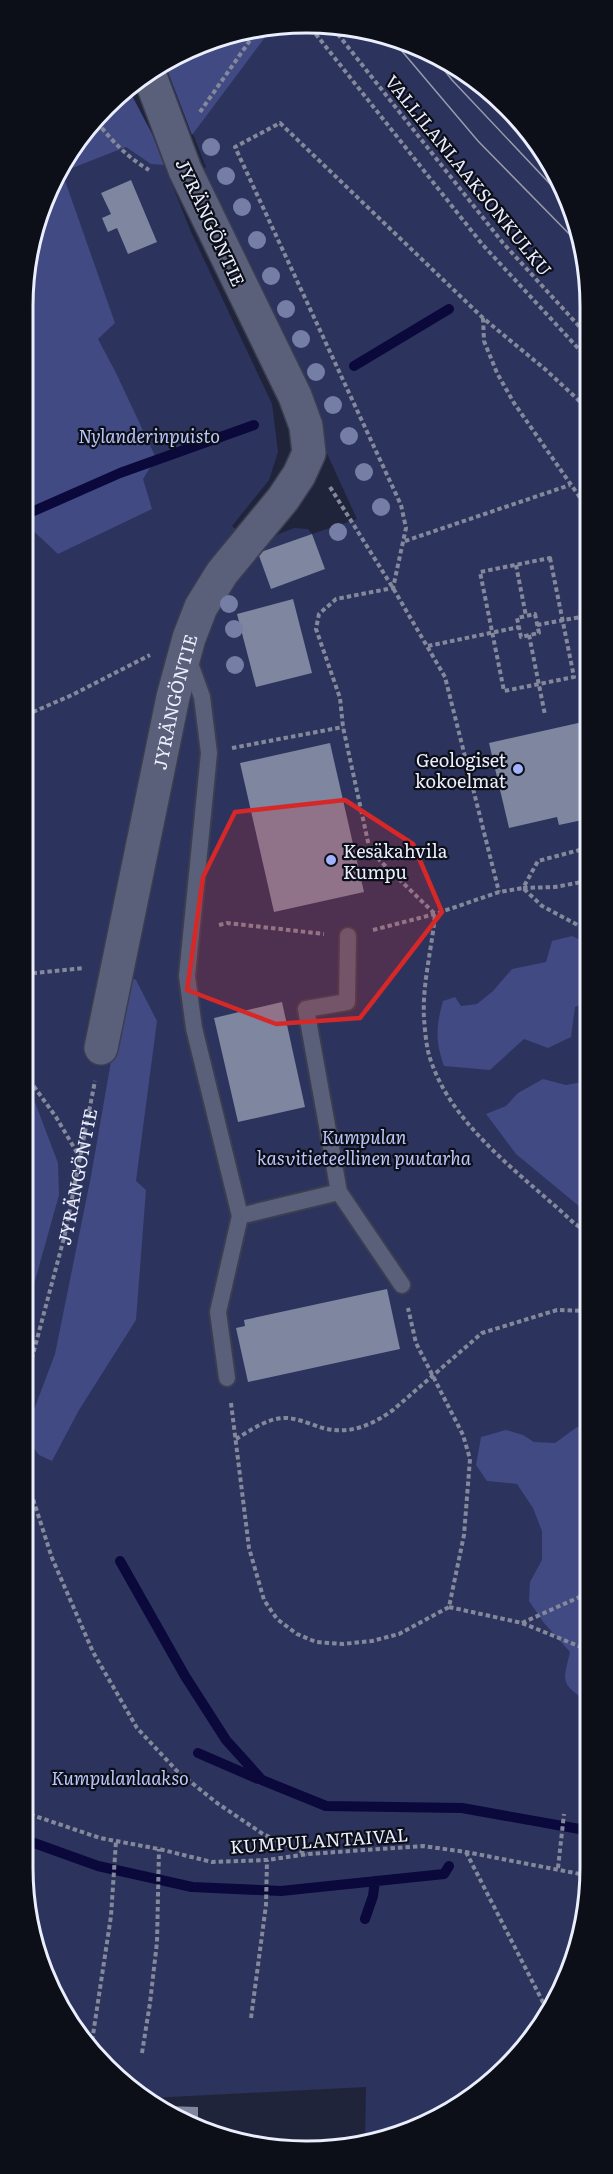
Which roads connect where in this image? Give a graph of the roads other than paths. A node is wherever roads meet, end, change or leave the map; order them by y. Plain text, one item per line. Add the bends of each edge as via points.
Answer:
1 (152, 81) edge
2 (188, 645) junction
3 (348, 936) dead end
4 (101, 1048) road end
5 (339, 1192) junction
6 (240, 1216) junction
7 (402, 1285) road end
8 (227, 1378) road end

1 - 2 street, JYRÄNGÖNTIE via 195,192 295,396 306,426 309,453 283,499 222,573 201,607
2 - 4 street, JYRÄNGÖNTIE via 173,697
2 - 6 lane via 202,697 209,753 187,976 194,1028
3 - 5 lane via 347,1002 306,1009
5 - 6 lane
5 - 7 lane
6 - 8 lane via 218,1312

